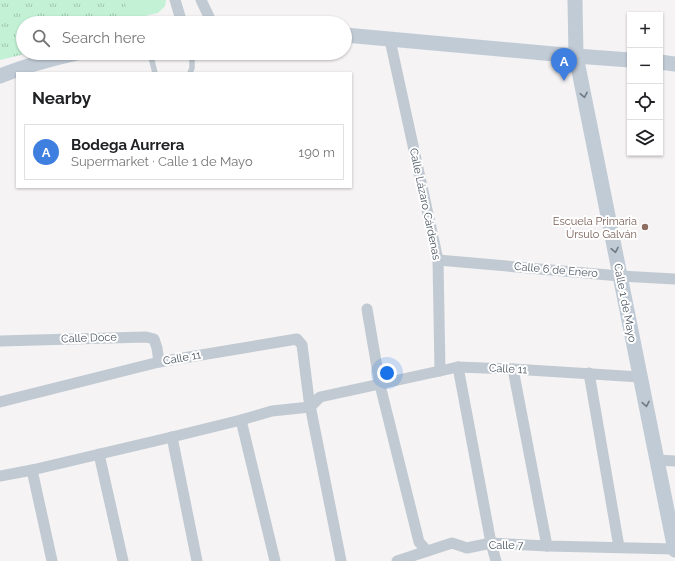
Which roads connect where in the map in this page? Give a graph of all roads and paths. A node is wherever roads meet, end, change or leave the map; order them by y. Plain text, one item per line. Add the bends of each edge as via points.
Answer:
1 (175, 0) edge
2 (201, 0) edge
3 (575, 0) edge
4 (180, 16) edge
5 (209, 16) edge
6 (352, 36) edge
7 (390, 40) junction
8 (576, 56) junction
9 (47, 60) edge
10 (152, 60) edge
11 (192, 60) edge
12 (627, 60) edge
13 (663, 62) edge
14 (675, 64) edge
15 (155, 72) edge
16 (190, 72) edge
17 (0, 76) edge
18 (438, 260) junction
19 (620, 276) junction
20 (675, 279) edge
21 (367, 309) dead end
22 (0, 341) edge
23 (159, 362) junction
24 (458, 366) junction
25 (513, 369) junction
26 (440, 371) junction
27 (589, 373) junction
28 (640, 377) junction
29 (380, 385) junction
30 (308, 394) junction
31 (320, 397) junction
32 (0, 402) edge
33 (310, 407) junction
34 (241, 420) junction
35 (172, 437) junction
36 (99, 454) junction
37 (657, 460) junction
38 (675, 461) edge
39 (32, 470) junction
40 (0, 476) edge
41 (491, 543) junction
42 (547, 546) junction
43 (619, 547) junction
44 (467, 548) junction
45 (675, 550) edge
46 (427, 551) junction
47 (52, 561) edge
48 (122, 561) edge
49 (197, 561) edge
50 (275, 561) edge
51 (341, 561) edge
52 (397, 561) edge
53 (491, 561) edge
54 (496, 561) edge

1 - 4 street
2 - 5 street
3 - 8 street, Calle 1 de Mayo
6 - 7 street
7 - 8 street
7 - 18 street, Calle Lázaro Cárdenas
8 - 12 street
8 -> 19 street, Calle 1 de Mayo
9 - 17 street
10 - 15 lane
11 - 16 lane
13 - 14 street
18 - 19 street, Calle 6 de Enero
18 - 26 street, Calle Lázaro Cárdenas
19 - 20 street, Calle 6 de Enero
19 - 28 street, Calle 1 de Mayo
21 - 29 street
22 - 23 street, Calle Doce via 146,337 154,339
23 - 30 street, Calle 11 via 297,339 302,344
23 - 32 street, Calle 11
24 - 25 street, Calle 11
24 - 26 street, Calle 11
24 - 41 street
25 - 27 street, Calle 11
25 - 42 street
26 - 29 street, Calle 11
27 - 28 street, Calle 11
27 - 43 street
28 -> 37 street, Calle 1 de Mayo
29 - 31 street, Calle 11
29 - 46 street via 419,542
30 - 31 street
30 - 33 street, Calle 11
31 - 33 street
33 - 34 street via 272,411
33 - 51 street, Calle 11
34 - 35 street
34 - 50 street
35 - 36 street
35 - 49 street
36 - 39 street
36 - 48 street
37 - 38 street
37 - 45 street, Calle 1 de Mayo
39 - 40 street
39 - 47 street
41 - 42 street, Calle 7
41 - 44 street, Calle 7
41 - 54 street
42 - 43 street, Calle 7
43 - 45 street, Calle 7
44 - 46 street, Calle 7 via 452,543
44 - 53 street via 483,552
46 - 52 street, Calle 7

